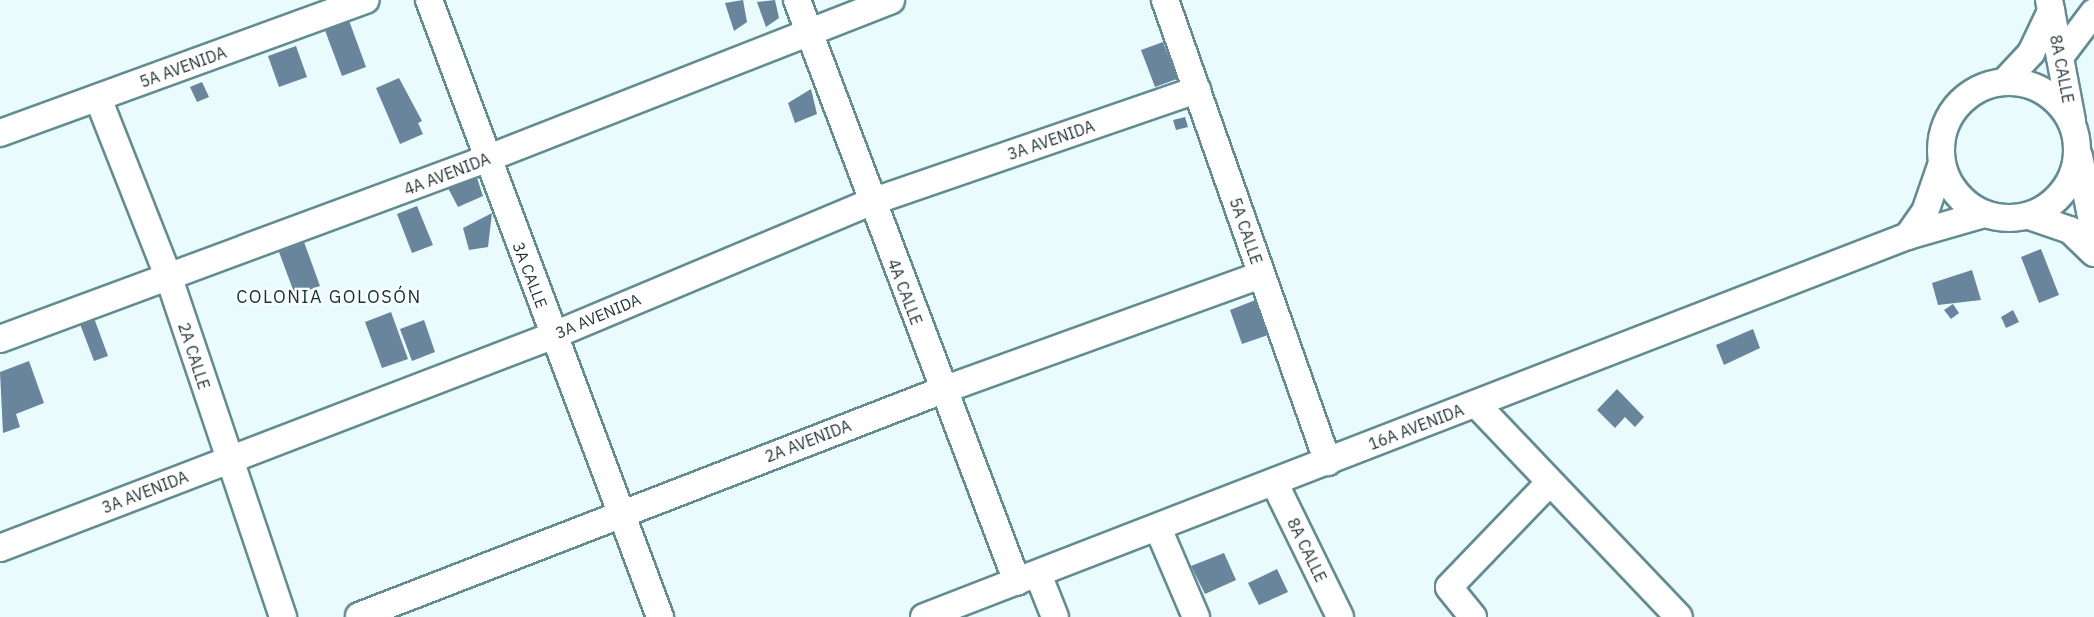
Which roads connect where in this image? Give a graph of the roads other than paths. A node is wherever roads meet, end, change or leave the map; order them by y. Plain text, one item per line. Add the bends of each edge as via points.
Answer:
1 (366, 0) edge
2 (429, 0) edge
3 (797, 0) edge
4 (891, 0) edge
5 (1165, 0) edge
6 (2050, 6) edge
7 (2090, 23) edge
8 (809, 32) junction
9 (2060, 57) junction
10 (2004, 82) junction
11 (1197, 90) junction
12 (98, 98) junction
13 (0, 133) edge
14 (2075, 138) junction
15 (486, 159) junction
16 (1942, 163) junction
17 (871, 202) junction
18 (1984, 214) junction
19 (2029, 216) junction
20 (2094, 232) edge
21 (1908, 237) junction
22 (2094, 253) edge
23 (1261, 275) junction
24 (169, 278) junction
25 (552, 336) junction
26 (0, 339) edge
27 (943, 390) junction
28 (1476, 404) junction
29 (228, 460) junction
30 (1328, 462) junction
31 (1274, 482) junction
32 (1548, 484) junction
33 (623, 512) junction
34 (1158, 528) junction
35 (0, 548) edge
36 (1028, 578) junction
37 (950, 613) edge
38 (283, 617) edge
39 (358, 617) edge
40 (660, 617) edge
41 (924, 617) edge
42 (1055, 617) edge
43 (1196, 617) edge
44 (1340, 617) edge
45 (1473, 617) edge
46 (1679, 617) edge

1 - 12 street, 5A AVENIDA
2 - 15 street, 3A CALLE
3 - 8 street, 4A CALLE
4 - 8 street, 4A AVENIDA
5 - 11 street, 5A CALLE
6 - 9 street, 8A CALLE
6 - 10 street, 8A CALLE via 2031,53
7 - 9 street
8 - 15 street, 4A AVENIDA
8 - 17 street, 4A CALLE
9 - 14 street, 8A CALLE
10 - 14 street via 2046,93
10 - 16 street via 1962,100 1949,119
11 - 17 street, 3A AVENIDA
11 - 23 street, 5A CALLE
12 - 13 street, 5A AVENIDA
12 - 24 street, 2A CALLE
14 - 19 street via 2065,190
14 - 20 street, 8A CALLE
15 - 24 street, 4A AVENIDA
15 - 25 street, 3A CALLE
16 - 18 street via 1950,185
16 - 21 street via 1925,212
17 - 25 street, 3A AVENIDA
17 - 27 street, 4A CALLE
18 - 19 street
18 - 21 street, 16A AVENIDA
19 - 22 street via 2064,227
21 - 28 street, 16A AVENIDA
23 - 27 street, 2A AVENIDA
23 - 30 street, 5A CALLE
24 - 26 street, 4A AVENIDA
24 - 29 street, 2A CALLE
25 - 29 street, 3A AVENIDA
25 - 33 street, 3A CALLE
27 - 33 street, 2A AVENIDA
27 - 36 street, 4A CALLE
28 - 30 street, 16A AVENIDA
28 - 32 street
29 - 35 street, 3A AVENIDA
29 - 38 street, 2A CALLE
30 - 31 street, 16A AVENIDA
31 - 34 street, 16A AVENIDA
31 - 44 street, 8A CALLE
32 - 45 street via 1449,587
32 - 46 street
33 - 39 street, 2A AVENIDA
33 - 40 street, 3A CALLE
34 - 36 street, 16A AVENIDA
34 - 43 street
36 - 37 street, 16A AVENIDA
36 - 42 street, 4A CALLE
37 - 41 street, 16A AVENIDA

